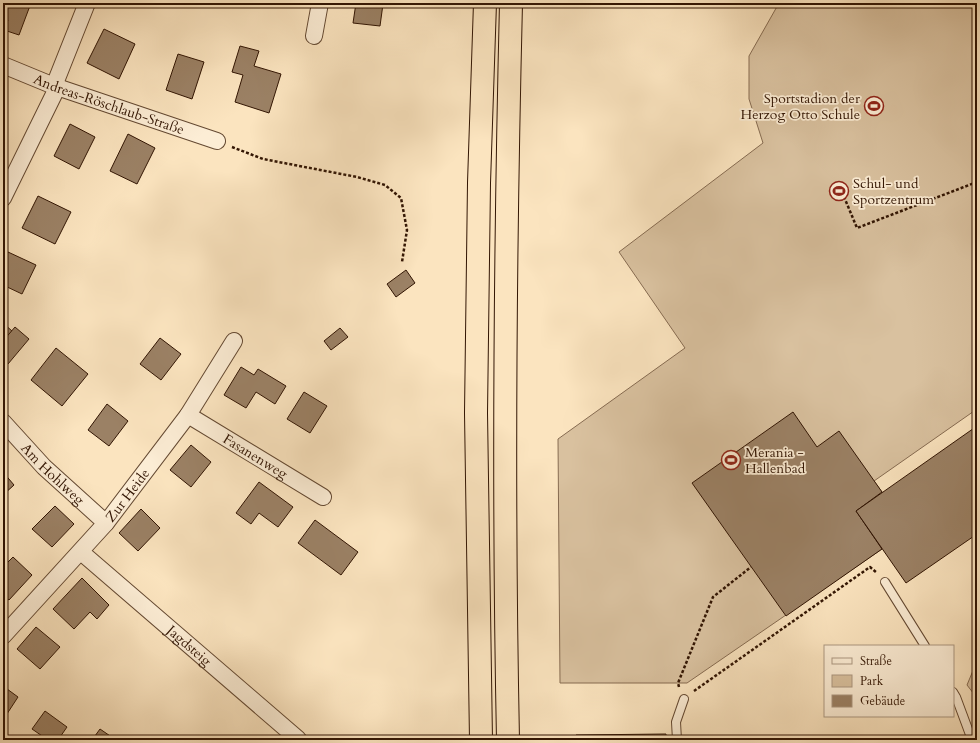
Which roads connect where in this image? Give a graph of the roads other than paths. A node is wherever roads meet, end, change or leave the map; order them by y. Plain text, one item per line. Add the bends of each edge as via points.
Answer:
1 (87, 3) edge
2 (320, 3) edge
3 (485, 3) edge
4 (511, 3) edge
5 (314, 36) dead end
6 (3, 65) edge
7 (56, 86) junction
8 (217, 141) road end
9 (3, 198) edge
10 (234, 341) dead end
11 (188, 415) junction
12 (3, 422) edge
13 (323, 496) dead end
14 (106, 523) junction
15 (81, 552) junction
16 (885, 582) road end
17 (3, 636) edge
18 (924, 645) edge
19 (954, 694) edge
20 (684, 699) road end
21 (298, 739) edge
22 (481, 740) edge
23 (508, 740) edge
24 (677, 740) edge
25 (972, 740) edge

1 - 7 street
2 - 5 street
3 - 22 highway via 479,183 476,413
4 - 23 highway via 506,196 505,413
6 - 7 street, Andreas-Röschlaub-Straße
7 - 8 street, Andreas-Röschlaub-Straße
7 - 9 street
10 - 11 street, Zur Heide
11 - 13 street, Fasanenweg
11 - 14 street, Zur Heide
12 - 14 street, Am Hohlweg via 44,467
14 - 15 street, Zur Heide
15 - 17 street, Zur Heide
15 - 21 street, Jagdsteig
16 - 18 lane
19 - 25 lane
20 - 24 lane via 676,722

